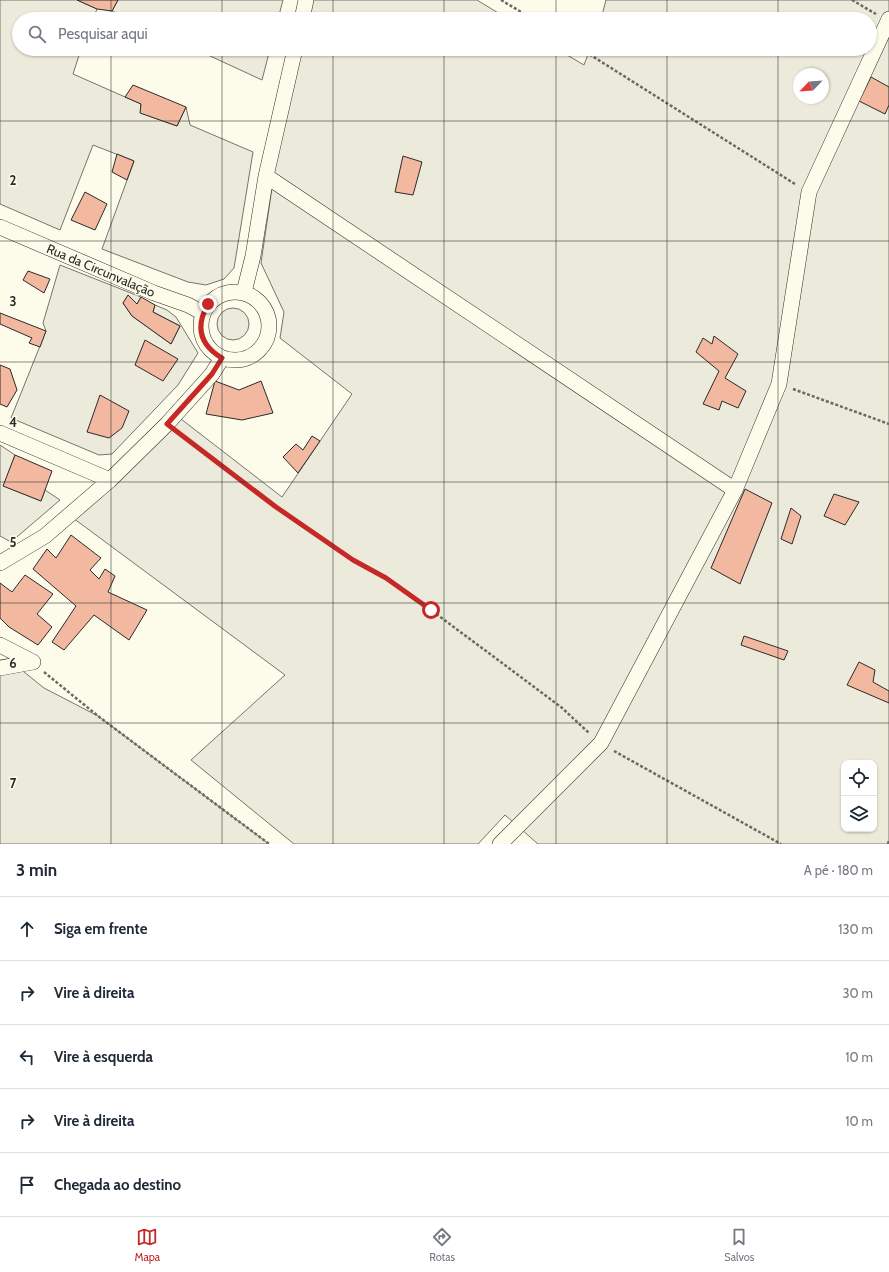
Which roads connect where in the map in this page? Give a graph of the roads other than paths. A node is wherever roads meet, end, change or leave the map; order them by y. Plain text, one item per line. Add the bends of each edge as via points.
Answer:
1 (306, 0) edge
2 (303, 12) edge
3 (888, 21) edge
4 (877, 45) edge
5 (293, 56) edge
6 (872, 56) edge
7 (266, 176) junction
8 (0, 227) edge
9 (244, 292) junction
10 (203, 313) junction
11 (222, 358) junction
12 (0, 433) edge
13 (110, 480) junction
14 (736, 490) junction
15 (0, 563) edge
16 (0, 645) edge
17 (0, 668) edge
18 (500, 844) edge

1 - 2 street
3 - 4 street
5 - 7 street
6 - 14 street via 809,192 779,384
7 - 9 street via 253,256
7 - 14 street
8 - 10 street, Rua da Circunvalação
9 - 10 street via 234,291 215,297
9 - 11 street via 263,305 270,326 268,337 262,347 249,357 233,360
10 - 11 street via 201,334 206,344
11 - 13 street via 212,374 167,424
12 - 13 street
13 - 15 street via 45,536
14 - 18 street via 601,743
16 - 17 street via 33,662

